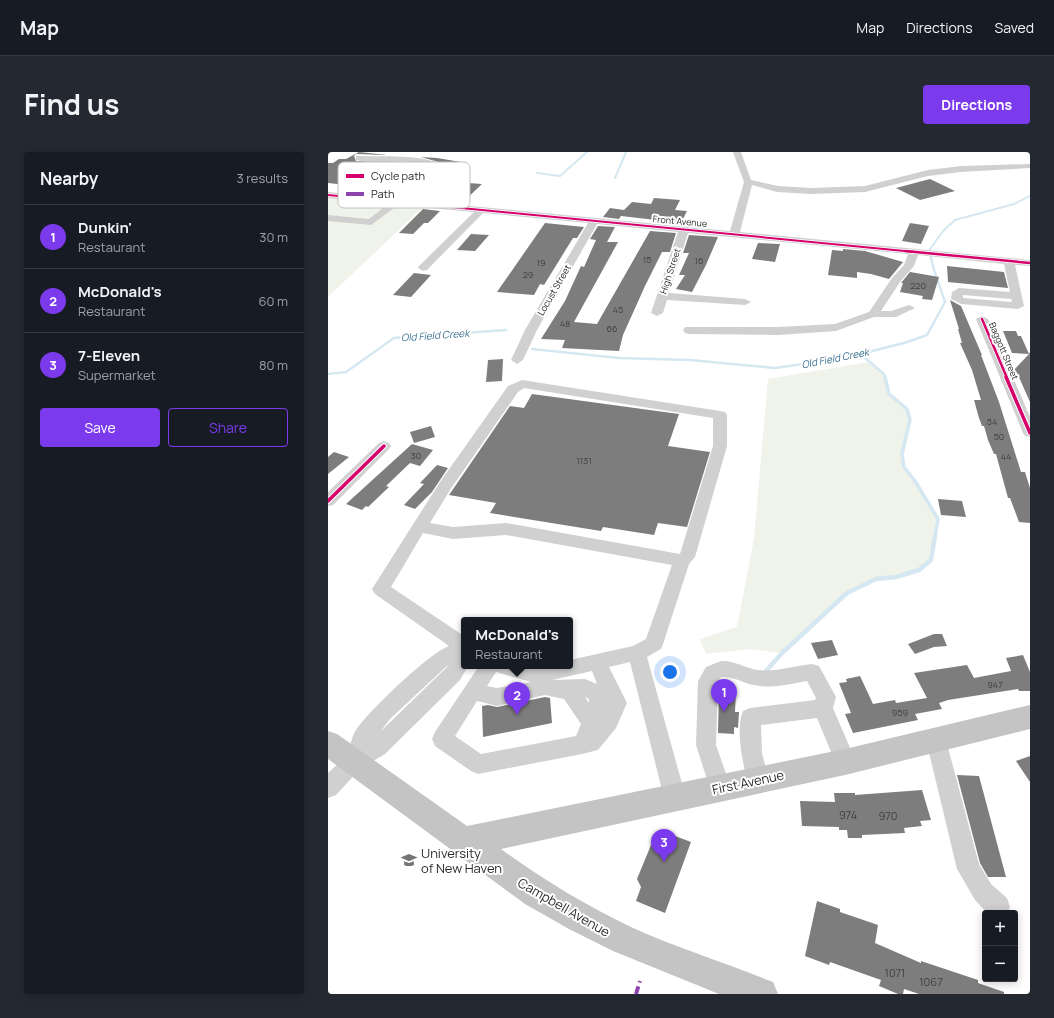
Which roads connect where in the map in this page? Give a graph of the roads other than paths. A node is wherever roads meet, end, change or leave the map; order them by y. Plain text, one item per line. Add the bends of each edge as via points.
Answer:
1 (737, 152) edge
2 (360, 158) dead end
3 (414, 162) edge
4 (1030, 166) edge
5 (747, 185) junction
6 (328, 195) edge
7 (338, 196) edge
8 (388, 208) edge
9 (470, 208) edge
10 (482, 209) junction
11 (367, 211) dead end
12 (383, 212) junction
13 (328, 218) edge
14 (595, 220) junction
15 (684, 229) junction
16 (734, 234) junction
17 (920, 253) junction
18 (1009, 262) junction
19 (1030, 263) edge
20 (423, 268) dead end
21 (662, 296) junction
22 (1017, 296) junction
23 (745, 302) dead end
24 (909, 308) dead end
25 (657, 313) dead end
26 (873, 314) junction
27 (982, 319) dead end
28 (689, 330) dead end
29 (517, 360) dead end
30 (1030, 433) edge
31 (384, 446) dead end
32 (328, 500) edge
33 (419, 527) junction
34 (682, 561) junction
35 (461, 645) edge
36 (461, 648) edge
37 (637, 653) junction
38 (461, 662) edge
39 (598, 662) junction
40 (573, 667) edge
41 (487, 669) edge
42 (514, 669) edge
43 (565, 669) edge
44 (435, 692) junction
45 (468, 698) junction
46 (823, 708) junction
47 (1030, 717) edge
48 (936, 740) junction
49 (328, 743) edge
50 (582, 745) junction
51 (354, 761) junction
52 (845, 762) junction
53 (758, 780) junction
54 (328, 788) edge
55 (720, 788) junction
56 (675, 798) junction
57 (464, 841) junction
58 (998, 907) dead end
59 (759, 994) edge

1 - 5 street
2 - 3 street
4 - 5 street via 928,173 865,189 812,191 777,189 758,183
5 - 16 street
6 - 7 street, Front Avenue
8 - 12 street
9 - 10 street, Front Avenue
10 - 14 street, Front Avenue
10 - 20 street
11 - 12 street
12 - 13 street via 371,222
14 - 15 street, Front Avenue
14 - 29 street, Locust Street via 531,330
15 - 16 street, Front Avenue
15 - 21 street, High Street
16 - 17 street, Front Avenue
17 - 18 street, Front Avenue
17 - 26 street via 896,280
18 - 19 street, Front Avenue
18 - 22 street
21 - 23 street
21 - 25 street, High Street
22 - 22 street via 1016,306 960,301 957,300 956,292
24 - 26 street via 892,315
26 - 28 street via 836,327 778,331
27 - 30 street, Baggott Street
31 - 32 street
33 - 34 street via 453,533 506,529
33 - 34 street via 513,389 522,384 720,415 720,446 687,557
33 - 35 street via 380,589
34 - 37 street via 654,644
36 - 51 street via 437,663 383,713 363,737
37 - 39 street
37 - 56 street
38 - 44 street
39 - 40 street
39 - 50 street via 617,703 609,722 591,743
41 - 45 street
42 - 43 street via 537,675
44 - 45 street via 451,689
44 - 51 street via 378,747
45 - 50 street via 497,697 545,687 570,691 592,723
45 - 50 street via 442,739 478,764
46 - 52 street
46 - 53 street via 750,717 752,753
46 - 55 street via 826,698 812,672 763,678 728,669 719,669 712,673 708,681 706,745
47 - 48 main road, First Avenue
48 - 52 main road, First Avenue
48 - 58 street via 969,869 983,892
49 - 51 main road, Campbell Avenue
51 - 54 street
51 - 57 main road, Campbell Avenue
52 - 53 main road, First Avenue
53 - 55 main road, First Avenue
55 - 56 main road, First Avenue
56 - 57 main road, First Avenue
57 - 59 main road, Campbell Avenue via 523,884 580,918 656,954

